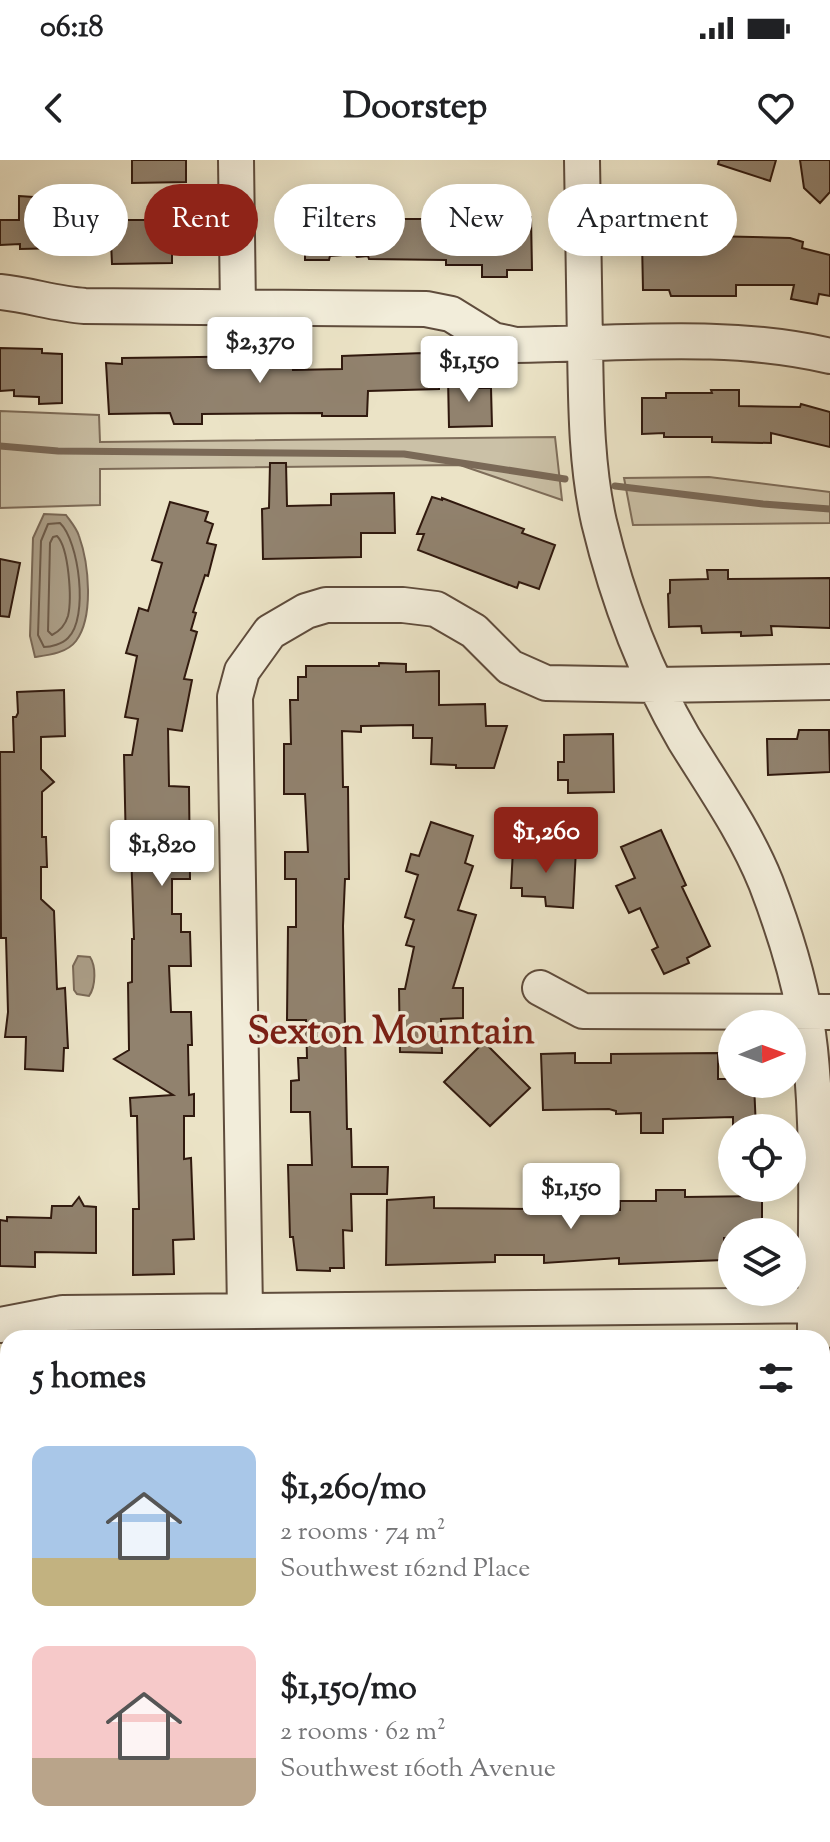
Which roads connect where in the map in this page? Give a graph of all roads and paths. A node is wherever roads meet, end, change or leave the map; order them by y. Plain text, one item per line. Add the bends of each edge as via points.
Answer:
1 (236, 160) edge
2 (582, 160) edge
3 (0, 292) edge
4 (238, 309) junction
5 (585, 344) junction
6 (830, 356) edge
7 (830, 682) edge
8 (656, 685) junction
9 (540, 988) dead end
10 (816, 1012) edge
11 (245, 1311) junction
12 (820, 1316) edge
13 (0, 1325) edge

1 - 4 street
2 - 5 street
3 - 4 street via 55,304
4 - 5 street via 426,309 451,314 493,340
5 - 6 street via 745,342
5 - 8 street via 598,519 630,625
7 - 8 street
8 - 10 street via 765,881
8 - 11 street via 546,683 510,667 474,631 436,609 403,605 326,605 270,632 255,649 235,697
9 - 10 street via 583,1011
10 - 12 street via 810,1046
11 - 12 street
11 - 13 street via 63,1313

